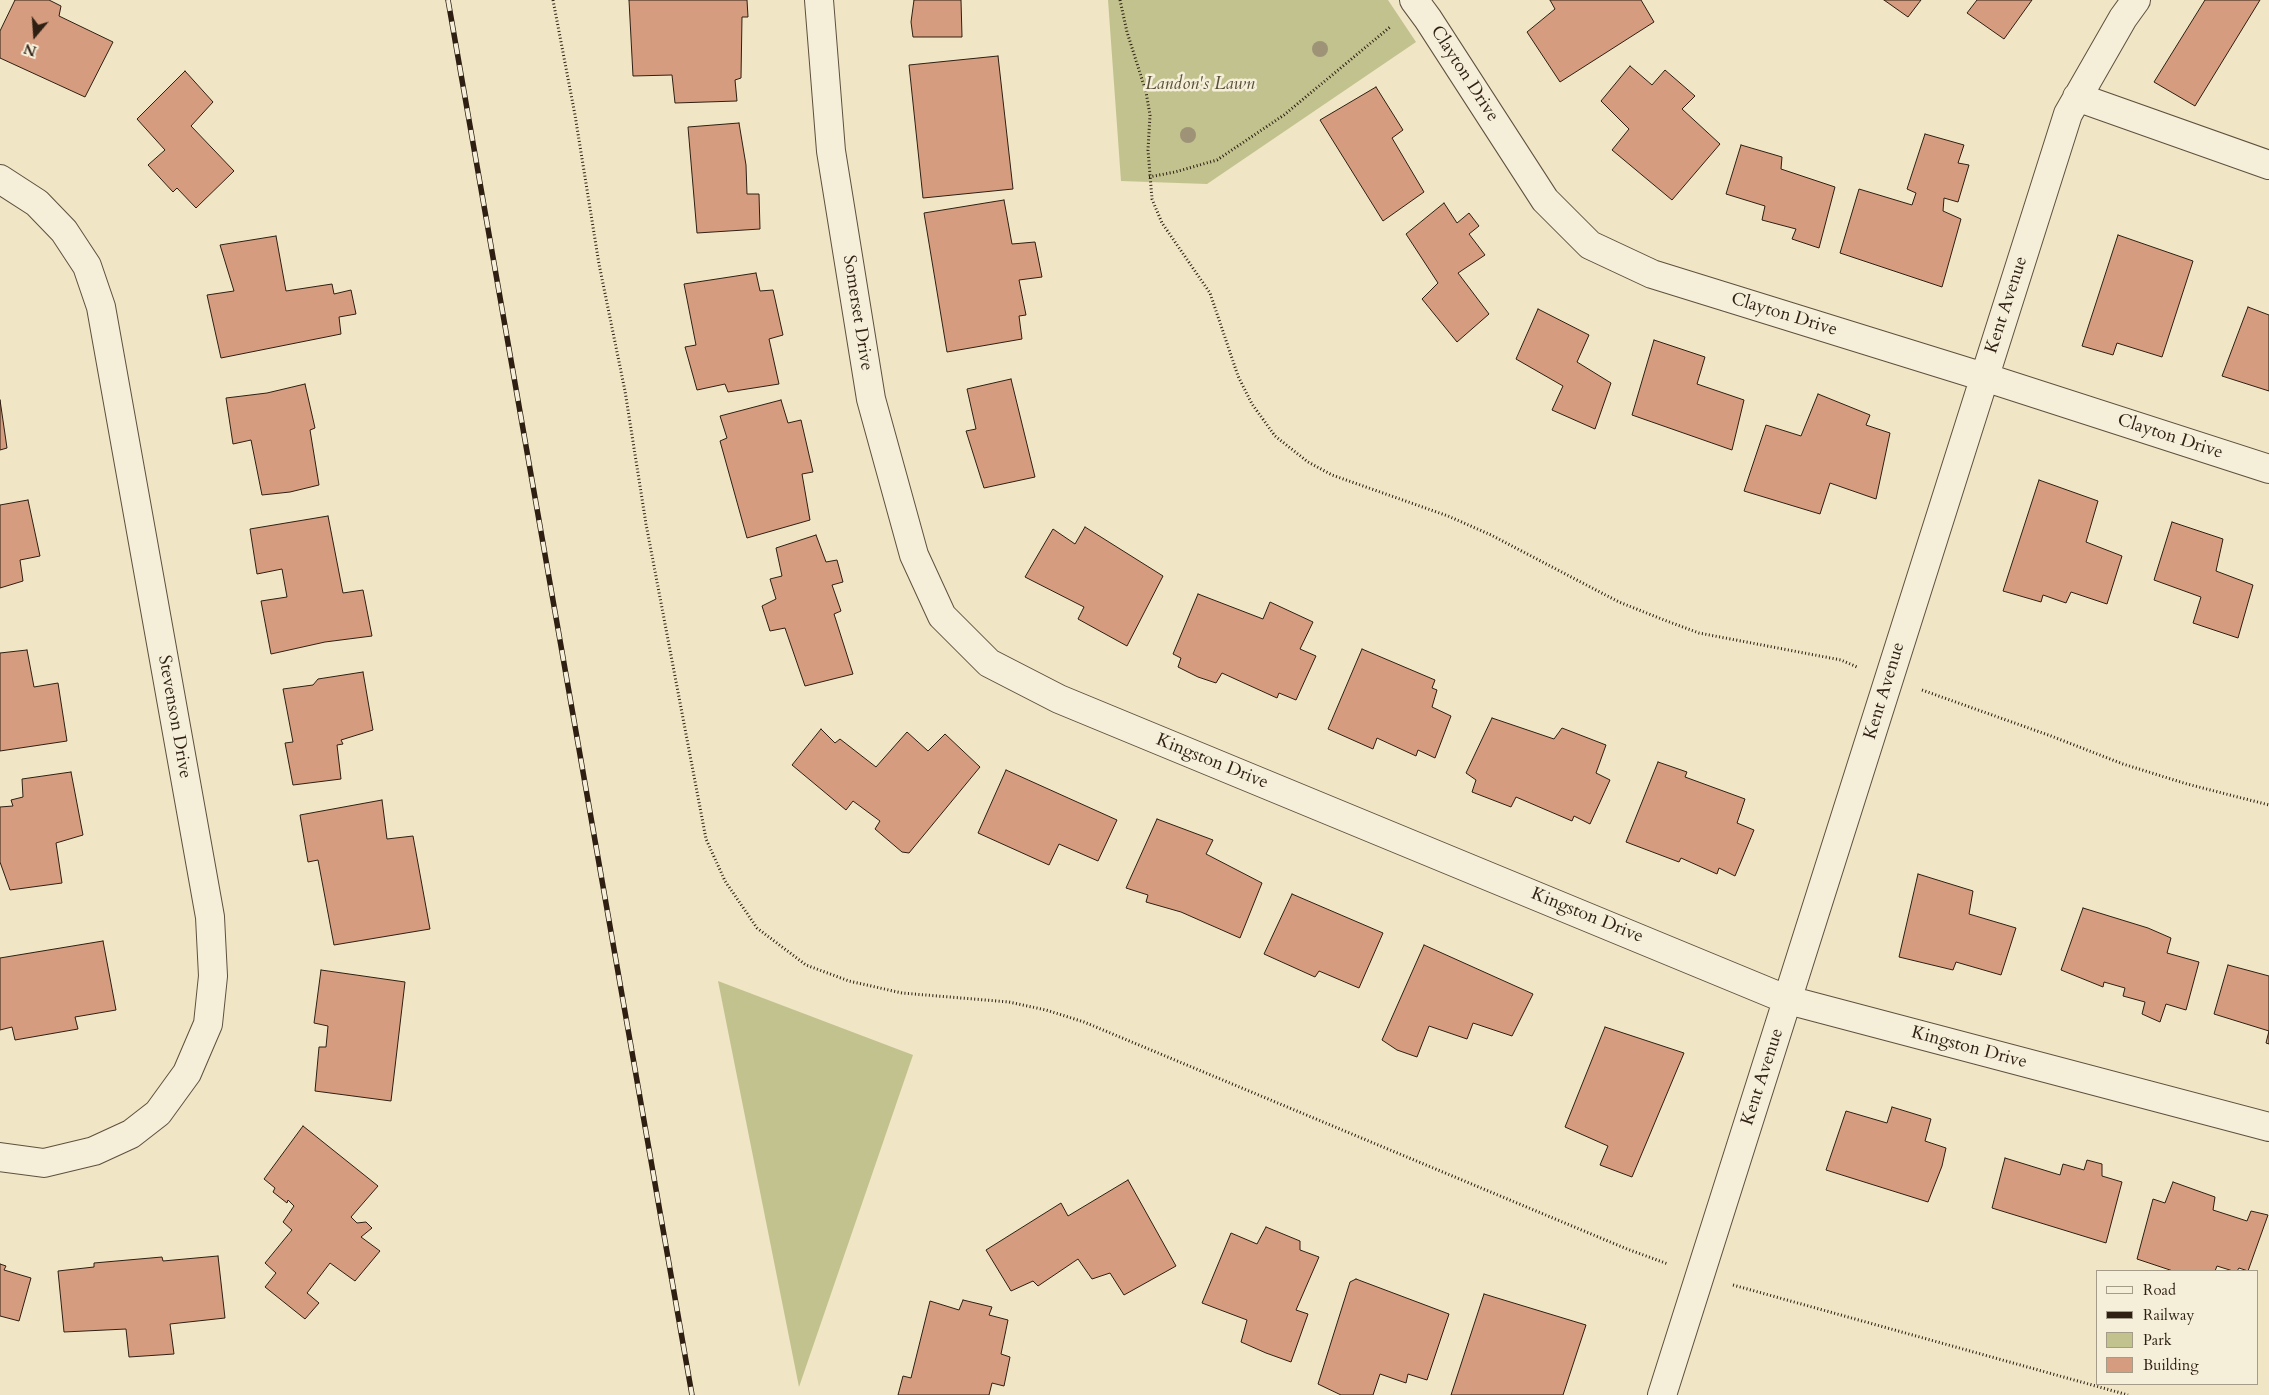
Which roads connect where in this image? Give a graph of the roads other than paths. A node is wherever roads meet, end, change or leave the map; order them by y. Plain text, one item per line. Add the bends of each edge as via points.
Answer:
1 (819, 0) edge
2 (2136, 0) edge
3 (1416, 2) edge
4 (2077, 97) junction
5 (2269, 165) edge
6 (0, 179) edge
7 (1984, 377) junction
8 (2269, 469) edge
9 (942, 616) joint
10 (1788, 1000) junction
11 (2269, 1127) edge
12 (0, 1157) edge
13 (1662, 1395) edge

1 - 9 street, Somerset Drive via 831,152 871,400 914,555
2 - 4 street, Kent Avenue
3 - 7 street, Clayton Drive via 1545,200 1590,245 1652,274
4 - 5 street
4 - 7 street, Kent Avenue via 2068,114
6 - 12 street, Stevenson Drive via 37,203 64,231 87,266 101,307 210,917 213,976 208,1024 188,1073 158,1113 131,1134 94,1151 44,1163
7 - 8 street, Clayton Drive
7 - 10 street, Kent Avenue
9 - 10 street, Kingston Drive via 989,663 1059,699
10 - 11 street, Kingston Drive
10 - 13 street, Kent Avenue

